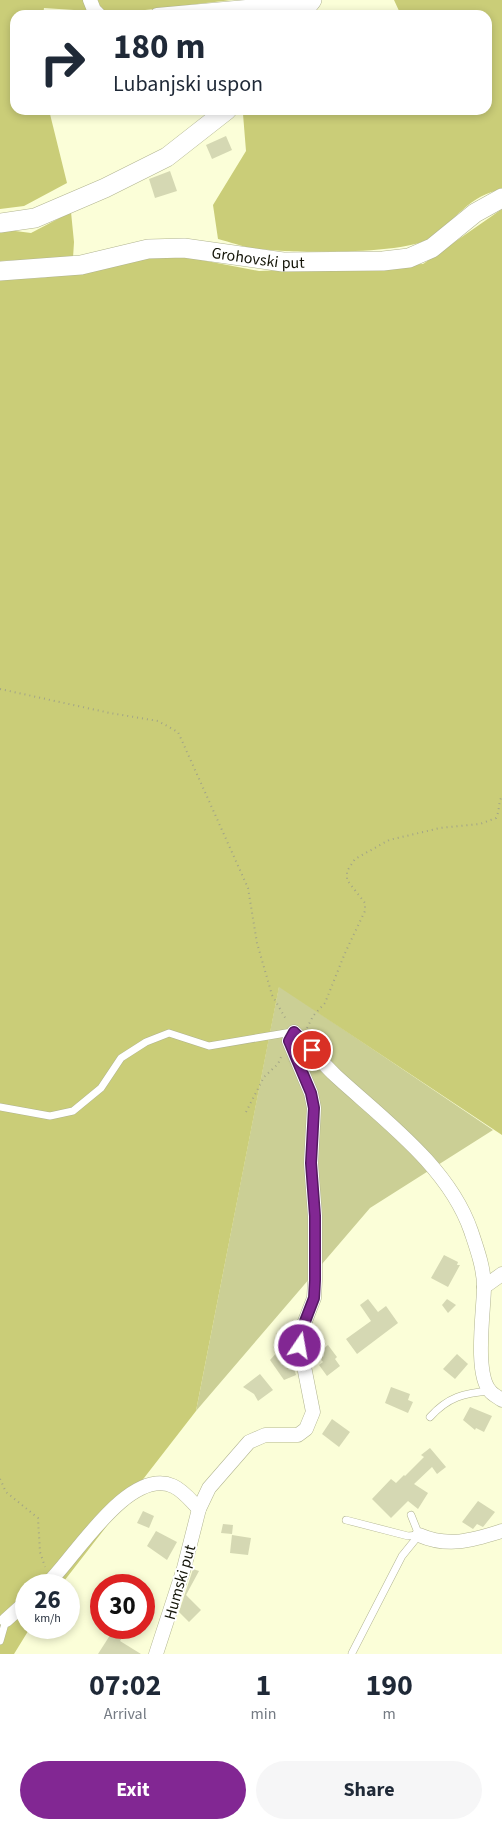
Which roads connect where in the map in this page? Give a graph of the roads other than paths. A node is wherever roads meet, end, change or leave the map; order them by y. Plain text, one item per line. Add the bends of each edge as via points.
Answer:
1 (306, 7) edge
2 (212, 10) edge
3 (221, 115) edge
4 (502, 198) edge
5 (0, 222) edge
6 (0, 271) edge
7 (294, 1037) junction
8 (0, 1107) edge
9 (502, 1274) edge
10 (484, 1287) junction
11 (490, 1391) junction
12 (502, 1400) edge
13 (430, 1417) dead end
14 (199, 1509) junction
15 (412, 1515) dead end
16 (346, 1520) dead end
17 (502, 1531) edge
18 (419, 1535) junction
19 (55, 1574) edge
20 (15, 1612) edge
21 (6, 1620) joint
22 (0, 1641) edge
23 (352, 1653) edge
24 (156, 1654) edge

1 - 2 street via 290,3
3 - 5 main road via 167,157 105,188 35,218
4 - 6 main road, Grohovski put via 475,214 432,248 409,258 283,262 168,248 148,249 81,265
7 - 8 lane via 209,1046 169,1033 146,1042 121,1058 101,1088 73,1111 50,1116
7 - 10 street via 401,1132 433,1168 463,1212 471,1230
7 - 14 street, Humski put via 314,1108 311,1163 315,1216 314,1298 304,1324 300,1353 313,1412 306,1429 298,1434 265,1435 249,1442 209,1488
9 - 10 street
10 - 11 street via 481,1350 486,1385
11 - 12 street
11 - 13 lane via 457,1396 442,1404
14 - 19 street via 173,1486 162,1483 138,1491 96,1524
14 - 24 street, Humski put
15 - 18 lane
16 - 18 lane via 408,1536
17 - 18 street via 459,1543 441,1542
18 - 23 lane via 402,1556
20 - 21 street
21 - 22 lane

